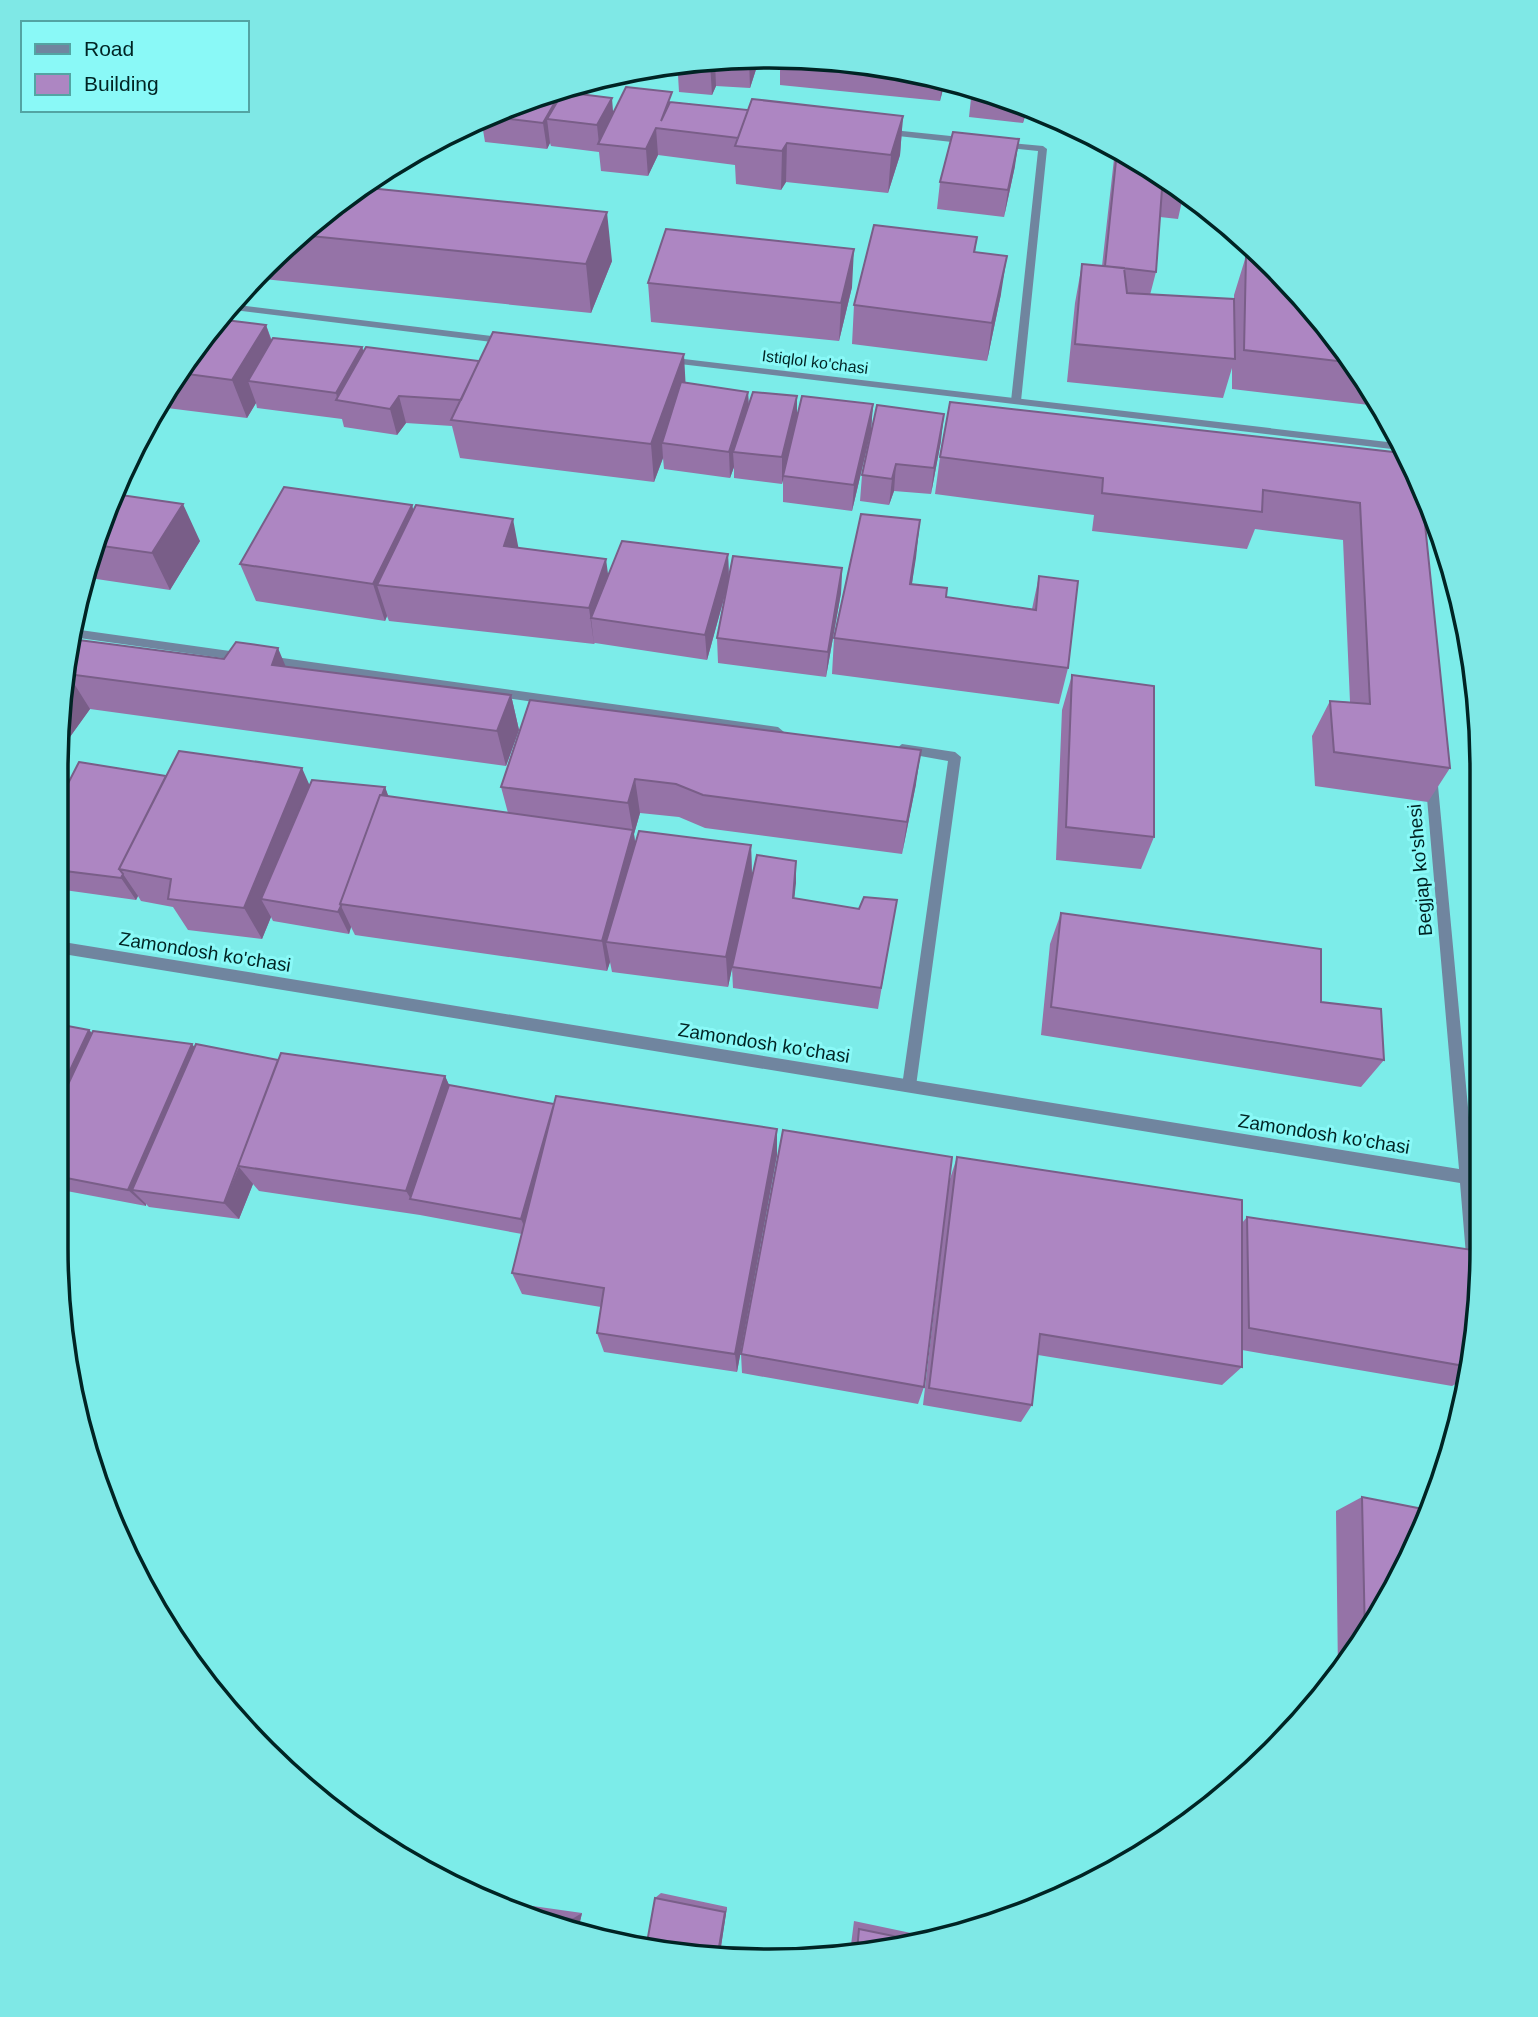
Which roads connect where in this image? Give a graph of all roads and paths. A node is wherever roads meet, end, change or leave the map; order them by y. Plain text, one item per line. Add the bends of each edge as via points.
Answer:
1 (876, 131) edge
2 (241, 309) edge
3 (518, 342) edge
4 (656, 359) edge
5 (1016, 401) junction
6 (1390, 446) edge
7 (82, 634) edge
8 (790, 734) edge
9 (886, 747) edge
10 (1430, 762) edge
11 (68, 949) edge
12 (909, 1086) junction
13 (1465, 1177) junction
14 (1470, 1223) edge

1 - 5 street via 1042,149
2 - 3 street
4 - 5 street, Istiqlol ko'chasi
5 - 6 street, Istiqlol ko'chasi
7 - 8 street
9 - 12 street via 955,757
10 - 13 street, Begjap ko'shesi
11 - 12 street, Zamondosh ko'chasi
12 - 13 street, Zamondosh ko'chasi
13 - 14 street, Begjap ko'shesi

